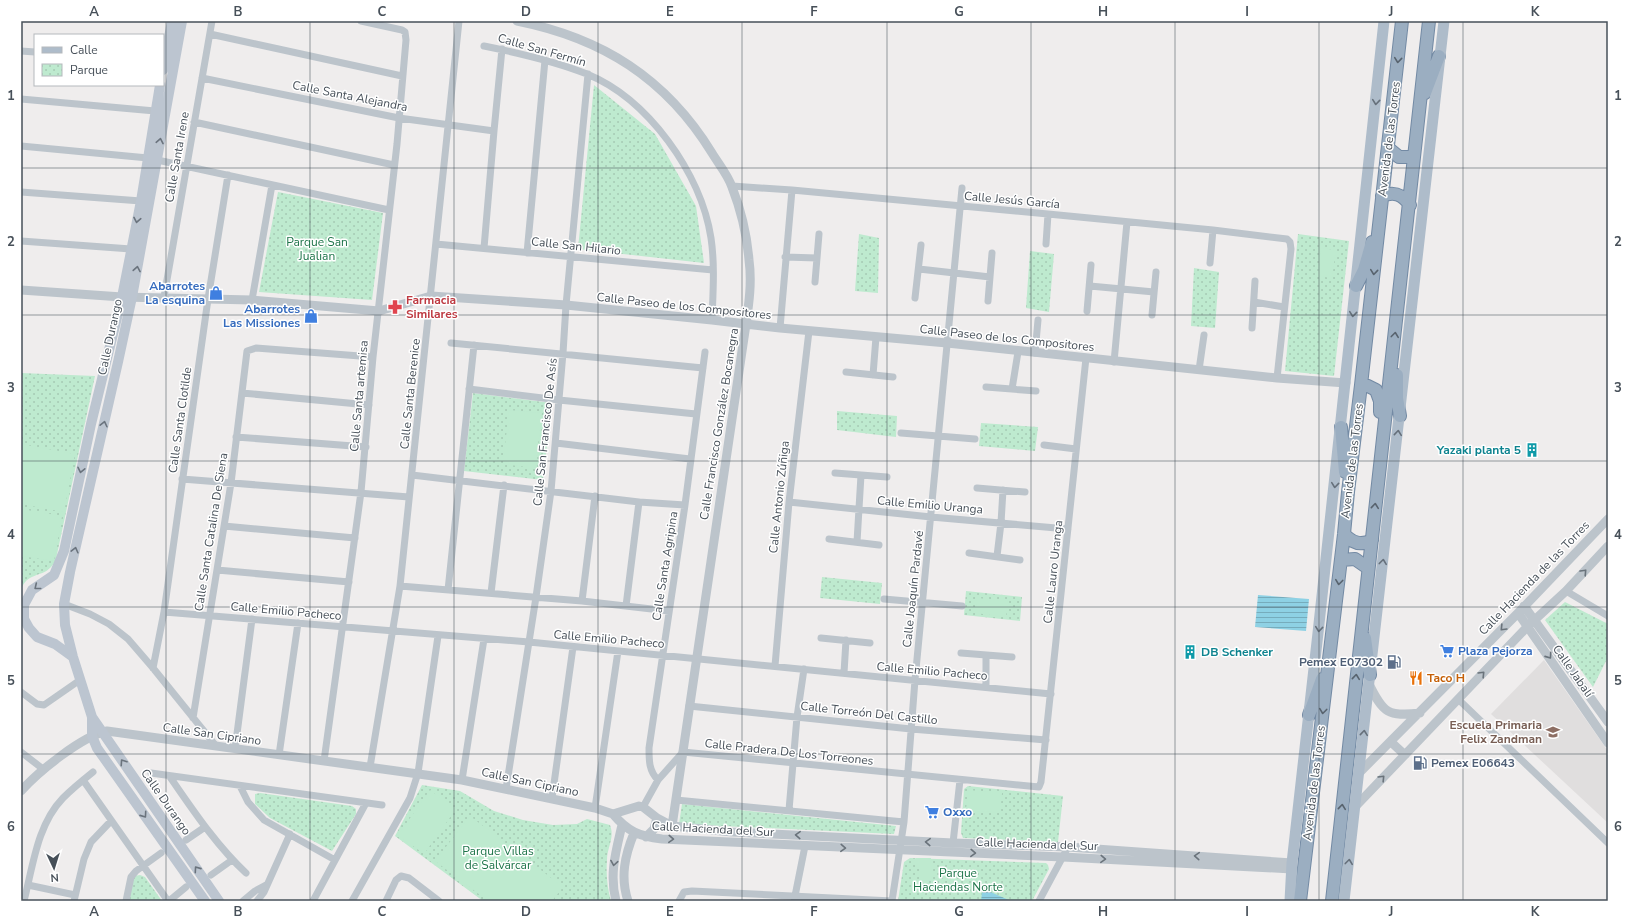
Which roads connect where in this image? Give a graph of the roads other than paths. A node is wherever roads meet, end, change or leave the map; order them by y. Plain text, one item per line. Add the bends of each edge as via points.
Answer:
1 (172, 21) edge
2 (182, 21) edge
3 (212, 21) edge
4 (361, 21) edge
5 (459, 21) edge
6 (517, 21) edge
7 (1384, 21) edge
8 (1402, 21) edge
9 (1429, 21) edge
10 (1444, 21) edge
11 (210, 34) junction
12 (484, 46) dead end
13 (502, 49) junction
14 (21, 51) edge
15 (34, 52) edge
16 (1440, 56) junction
17 (545, 60) junction
18 (164, 65) edge
19 (588, 74) junction
20 (402, 76) junction
21 (202, 78) junction
22 (160, 86) edge
23 (21, 99) edge
24 (1419, 109) junction
25 (155, 110) junction
26 (399, 118) junction
27 (194, 122) junction
28 (448, 125) junction
29 (494, 130) junction
30 (21, 146) edge
31 (1388, 148) junction
32 (1414, 157) junction
33 (152, 158) junction
34 (394, 165) junction
35 (187, 166) junction
36 (228, 175) junction
37 (272, 185) junction
38 (732, 186) junction
39 (962, 188) dead end
40 (792, 190) junction
41 (21, 192) edge
42 (1382, 196) junction
43 (140, 201) junction
44 (1410, 205) junction
45 (960, 206) junction
46 (389, 210) junction
47 (1048, 214) junction
48 (1127, 222) junction
49 (1380, 222) junction
50 (1213, 230) junction
51 (819, 234) dead end
52 (21, 240) edge
53 (436, 244) junction
54 (1046, 244) dead end
55 (920, 245) dead end
56 (484, 248) junction
57 (131, 249) junction
58 (527, 252) junction
59 (992, 253) dead end
60 (571, 257) junction
61 (785, 257) junction
62 (817, 258) junction
63 (1210, 263) dead end
64 (1091, 266) dead end
65 (919, 269) junction
66 (713, 270) junction
67 (1156, 272) dead end
68 (953, 273) junction
69 (990, 276) junction
70 (1255, 281) dead end
71 (815, 282) dead end
72 (1090, 286) junction
73 (1356, 286) junction
74 (1120, 289) junction
75 (21, 290) edge
76 (1154, 292) junction
77 (431, 296) junction
78 (127, 297) junction
79 (164, 297) junction
80 (915, 298) dead end
81 (208, 299) junction
82 (252, 300) junction
83 (988, 301) dead end
84 (1254, 302) junction
85 (566, 305) junction
86 (1284, 307) junction
87 (379, 311) junction
88 (1088, 311) dead end
89 (1152, 315) dead end
90 (712, 320) junction
91 (1038, 320) dead end
92 (746, 324) junction
93 (780, 328) junction
94 (1252, 328) dead end
95 (809, 331) junction
96 (1204, 335) dead end
97 (876, 337) junction
98 (451, 343) dead end
99 (947, 343) junction
100 (474, 345) junction
101 (705, 352) dead end
102 (1018, 352) junction
103 (1035, 353) junction
104 (563, 354) junction
105 (373, 357) junction
106 (1086, 358) junction
107 (1114, 362) junction
108 (1392, 363) junction
109 (703, 368) junction
110 (1199, 370) junction
111 (846, 372) dead end
112 (873, 375) junction
113 (893, 377) dead end
114 (1277, 378) junction
115 (1346, 383) junction
116 (1361, 385) junction
117 (986, 387) dead end
118 (469, 389) junction
119 (1012, 389) junction
120 (1036, 391) dead end
121 (242, 393) junction
122 (559, 400) junction
123 (369, 405) junction
124 (696, 414) junction
125 (1400, 416) junction
126 (1341, 427) junction
127 (901, 433) dead end
128 (939, 436) junction
129 (236, 437) junction
130 (975, 439) dead end
131 (556, 443) junction
132 (1044, 445) dead end
133 (366, 447) junction
134 (1076, 449) junction
135 (1381, 451) junction
136 (690, 459) junction
137 (835, 473) dead end
138 (412, 475) junction
139 (861, 475) junction
140 (887, 477) dead end
141 (182, 479) junction
142 (460, 480) junction
143 (230, 483) junction
144 (504, 485) junction
145 (977, 488) dead end
146 (1003, 490) junction
147 (551, 491) junction
148 (361, 492) junction
149 (1025, 492) dead end
150 (1348, 492) junction
151 (595, 496) junction
152 (409, 497) junction
153 (639, 502) junction
154 (789, 502) junction
155 (685, 505) junction
156 (860, 509) junction
157 (931, 517) junction
158 (1608, 519) edge
159 (1001, 522) junction
160 (224, 526) junction
161 (1068, 529) junction
162 (1344, 534) junction
163 (355, 538) junction
164 (829, 540) dead end
165 (1372, 540) junction
166 (857, 542) junction
167 (878, 544) dead end
168 (1608, 546) edge
169 (969, 553) dead end
170 (997, 556) junction
171 (1020, 560) dead end
172 (1341, 560) junction
173 (1368, 568) junction
174 (57, 569) junction
175 (217, 570) junction
176 (70, 572) junction
177 (349, 582) junction
178 (400, 586) junction
179 (448, 590) junction
180 (1566, 591) junction
181 (491, 593) junction
182 (536, 597) junction
183 (884, 599) dead end
184 (582, 601) junction
185 (923, 602) junction
186 (64, 604) junction
187 (23, 605) edge
188 (626, 606) junction
189 (962, 606) dead end
190 (1524, 606) junction
191 (669, 611) junction
192 (164, 612) junction
193 (1518, 613) junction
194 (209, 615) junction
195 (1608, 616) edge
196 (252, 619) junction
197 (1535, 620) junction
198 (1362, 621) junction
199 (298, 622) junction
200 (1528, 626) junction
201 (343, 627) junction
202 (392, 631) junction
203 (67, 634) junction
204 (438, 636) junction
205 (821, 638) dead end
206 (484, 639) junction
207 (846, 640) junction
208 (529, 642) junction
209 (870, 643) dead end
210 (55, 644) junction
211 (573, 646) junction
212 (618, 651) junction
213 (961, 653) dead end
214 (662, 655) junction
215 (986, 655) junction
216 (73, 657) junction
217 (1012, 657) dead end
218 (1330, 657) junction
219 (696, 658) junction
220 (775, 666) junction
221 (153, 668) junction
222 (804, 668) junction
223 (844, 673) junction
224 (80, 680) junction
225 (915, 680) junction
226 (1369, 680) junction
227 (986, 687) junction
228 (21, 692) edge
229 (1051, 694) junction
230 (1458, 699) junction
231 (689, 706) junction
232 (1420, 713) junction
233 (1310, 715) junction
234 (797, 716) junction
235 (193, 718) junction
236 (1607, 719) edge
237 (911, 729) junction
238 (1599, 730) junction
239 (97, 734) junction
240 (1046, 740) junction
241 (1391, 742) junction
242 (1608, 743) edge
243 (216, 746) junction
244 (235, 749) junction
245 (21, 752) edge
246 (683, 752) junction
247 (279, 755) junction
248 (1405, 755) junction
249 (324, 761) junction
250 (793, 764) junction
251 (370, 767) junction
252 (43, 769) junction
253 (93, 772) dead end
254 (418, 773) junction
255 (1359, 773) junction
256 (151, 774) dead end
257 (908, 775) junction
258 (170, 776) junction
259 (83, 780) junction
260 (462, 780) junction
261 (658, 780) junction
262 (960, 780) junction
263 (240, 786) junction
264 (1039, 787) joint
265 (506, 789) junction
266 (21, 791) edge
267 (552, 798) junction
268 (676, 800) junction
269 (366, 803) junction
270 (382, 805) dead end
271 (1355, 806) junction
272 (643, 807) junction
273 (595, 808) junction
274 (789, 810) junction
275 (613, 814) junction
276 (657, 818) junction
277 (111, 821) junction
278 (904, 822) junction
279 (622, 825) junction
280 (672, 826) junction
281 (205, 827) junction
282 (634, 833) junction
283 (290, 834) junction
284 (646, 837) junction
285 (186, 840) dead end
286 (902, 840) junction
287 (954, 843) junction
288 (1608, 843) edge
289 (805, 846) junction
290 (1068, 847) junction
291 (901, 850) junction
292 (161, 852) dead end
293 (1064, 857) junction
294 (232, 860) junction
295 (335, 860) junction
296 (143, 866) junction
297 (1292, 866) junction
298 (246, 873) dead end
299 (211, 875) dead end
300 (28, 885) junction
301 (266, 885) junction
302 (186, 887) dead end
303 (75, 898) edge
304 (795, 898) edge
305 (842, 899) edge
306 (245, 900) edge
307 (24, 901) edge
308 (126, 901) edge
309 (168, 901) edge
310 (205, 901) edge
311 (219, 901) edge
312 (257, 901) edge
313 (313, 901) edge
314 (352, 901) edge
315 (386, 901) edge
316 (440, 901) edge
317 (616, 901) edge
318 (628, 901) edge
319 (678, 901) edge
320 (892, 901) edge
321 (1039, 901) edge
322 (1290, 901) edge
323 (1300, 901) edge
324 (1332, 901) edge
325 (1344, 901) edge

1 - 18 main road
33 -> 2 main road, Calle Durango
3 - 11 street, Calle Santa Irene
4 - 20 street, Calle Santa artemisa via 405,32
5 - 28 street, Calle Santa Berenice
6 - 38 street, Calle Francisco González Bocanegra via 580,40 610,53 656,84 701,134
7 -> 73 main road, Avenida de las Torres
8 -> 31 highway, Avenida de las Torres
9 - 24 highway
10 - 16 main road
11 - 20 street
11 - 21 street, Calle Santa Irene
12 - 13 street, Calle San Fermín
13 - 17 street, Calle San Fermín
13 - 29 street
14 - 15 street
16 - 24 highway
16 - 125 main road
17 - 19 street, Calle San Fermín
17 - 58 street
19 - 60 street, Calle San Francisco De Asís
19 - 66 street, Calle San Fermín via 637,107 658,128 688,169 697,189 711,237
20 - 26 street, Calle Santa artemisa
21 - 26 street, Calle Santa Alejandra
21 - 27 street, Calle Santa Irene
22 - 25 main road, Calle Durango
23 - 25 street
24 - 32 highway
25 - 33 main road, Calle Durango
26 - 28 street, Calle Santa Alejandra
26 - 34 street, Calle Santa artemisa
27 - 34 street
27 - 35 street, Calle Santa Irene
28 - 29 street, Calle Santa Alejandra
28 - 53 street, Calle Santa Berenice
29 - 56 street
30 - 33 street
31 - 32 highway via 1399,157
31 - 42 highway, Avenida de las Torres
32 - 44 highway
33 - 35 street
33 - 43 main road, Calle Durango
78 -> 33 main road, Calle Durango
34 - 46 street, Calle Santa artemisa
35 - 36 street
35 - 79 street, Calle Santa Irene
36 - 37 street
36 - 81 street, Calle Santa Clotilde
37 - 46 street
37 - 82 street
38 - 40 street, Calle Jesús García
38 - 92 street, Calle Francisco González Bocanegra via 746,234 750,261
39 - 45 street, Calle Joaquín Pardavé
40 - 45 street, Calle Jesús García
40 - 61 street
41 - 43 street
42 - 44 highway via 1398,194
42 - 49 highway, Avenida de las Torres
43 -> 57 main road, Calle Durango
108 -> 44 highway
45 - 47 street, Calle Jesús García
45 - 68 street, Calle Joaquín Pardavé
46 - 87 street, Calle Santa artemisa
47 - 48 street, Calle Jesús García
47 - 54 street
48 - 50 street, Calle Jesús García
48 - 74 street
49 - 73 highway
49 -> 116 highway, Avenida de las Torres
50 - 63 street
50 - 86 street, Calle Jesús García via 1289,240 1291,249
51 - 62 street
52 - 57 street
53 - 56 street, Calle San Hilario
53 - 77 street, Calle Santa Berenice
55 - 65 street
56 - 58 street, Calle San Hilario
57 - 78 main road, Calle Durango
58 - 60 street, Calle San Hilario
59 - 69 street
60 - 66 street, Calle San Hilario
60 - 85 street, Calle San Francisco De Asís
61 - 62 street
61 - 93 street
62 - 71 street
64 - 72 street
65 - 68 street
65 - 80 street
66 - 90 street, Calle San Fermín
67 - 76 street
68 - 69 street
68 - 99 street, Calle Joaquín Pardavé
69 - 83 street
70 - 84 street
72 - 74 street
72 - 88 street
73 -> 115 main road, Avenida de las Torres
74 - 76 street
74 - 107 street
75 - 78 street, Calle Paseo de los Compositores
76 - 89 street
77 - 85 street, Calle Paseo de los Compositores
77 - 87 street, Calle Paseo de los Compositores
77 - 138 street, Calle Santa Berenice
78 - 79 street, Calle Paseo de los Compositores
78 -> 174 main road, Calle Durango via 91,424 64,551
176 -> 78 main road, Calle Durango via 87,502
79 - 81 street, Calle Paseo de los Compositores
81 - 82 street, Calle Paseo de los Compositores
81 - 141 street, Calle Santa Clotilde
82 - 87 street, Calle Paseo de los Compositores
84 - 86 street
84 - 94 street
85 - 90 street, Calle Paseo de los Compositores
85 - 104 street, Calle San Francisco De Asís
86 - 114 street
87 - 105 street, Calle Santa artemisa
90 - 92 street, Calle Paseo de los Compositores
91 - 103 street
92 - 93 street, Calle Paseo de los Compositores
92 - 219 street, Calle Francisco González Bocanegra
93 - 95 street, Calle Paseo de los Compositores
95 - 97 street, Calle Paseo de los Compositores
95 - 154 street, Calle Antonio Zúñiga
96 - 110 street
97 - 99 street, Calle Paseo de los Compositores
97 - 112 street
98 - 100 street
99 - 102 street, Calle Paseo de los Compositores
99 - 128 street, Calle Joaquín Pardavé
100 - 104 street
100 - 118 street
101 - 109 street, Calle Santa Agripina
102 - 103 street, Calle Paseo de los Compositores
102 - 119 street
103 - 106 street, Calle Paseo de los Compositores
104 - 109 street
104 - 122 street, Calle San Francisco De Asís
105 - 121 street, Calle Santa Catalina De Siena via 249,349 246,353
105 - 123 street, Calle Santa artemisa
106 - 107 street, Calle Paseo de los Compositores
106 - 134 street, Calle Lauro Uranga
107 - 110 street, Calle Paseo de los Compositores
108 - 125 highway via 1397,374
108 - 135 highway
109 - 124 street, Calle Santa Agripina
110 - 114 street, Calle Paseo de los Compositores
111 - 112 street
112 - 113 street
114 - 115 street, Calle Paseo de los Compositores
115 - 126 main road, Avenida de las Torres
116 - 135 highway via 1372,387 1379,394
116 - 150 highway, Avenida de las Torres
117 - 119 street
118 - 122 street
118 - 142 street
119 - 120 street
121 - 123 street
121 - 129 street, Calle Santa Catalina De Siena
122 - 124 street
122 - 131 street, Calle San Francisco De Asís
123 - 133 street, Calle Santa artemisa
124 - 136 street, Calle Santa Agripina
226 -> 125 main road
126 - 150 highway
126 -> 233 main road, Avenida de las Torres
127 - 128 street
128 - 130 street
128 - 157 street, Calle Joaquín Pardavé
129 - 133 street
129 - 143 street, Calle Santa Catalina De Siena
131 - 136 street
131 - 147 street, Calle San Francisco De Asís
132 - 134 street
133 - 148 street, Calle Santa artemisa
134 - 161 street, Calle Lauro Uranga
165 -> 135 highway
136 - 155 street, Calle Santa Agripina
137 - 139 street
138 - 142 street
138 - 152 street, Calle Santa Berenice
139 - 140 street
139 - 156 street
141 - 143 street
141 - 192 street, Calle Santa Clotilde
142 - 144 street
142 - 179 street
143 - 148 street
143 - 160 street, Calle Santa Catalina De Siena
144 - 147 street
144 - 181 street
145 - 146 street
146 - 149 street
146 - 159 street
147 - 151 street
147 - 182 street, Calle San Francisco De Asís
148 - 152 street
148 - 163 street, Calle Santa artemisa
150 - 162 highway, Avenida de las Torres
151 - 153 street
151 - 184 street
152 - 178 street, Calle Santa Berenice
153 - 155 street
153 - 188 street
154 - 156 street, Calle Emilio Uranga
154 - 220 street, Calle Antonio Zúñiga
155 - 191 street, Calle Santa Agripina
156 - 157 street, Calle Emilio Uranga
156 - 166 street
157 - 159 street, Calle Emilio Uranga
157 - 185 street, Calle Joaquín Pardavé
158 - 190 street, Calle Hacienda de las Torres
159 - 161 street, Calle Emilio Uranga
159 - 170 street
160 - 163 street
160 - 175 street, Calle Santa Catalina De Siena
161 - 229 street, Calle Lauro Uranga
162 - 165 highway via 1355,543 1363,544
162 - 172 highway, Avenida de las Torres
163 - 177 street, Calle Santa artemisa
164 - 166 street
165 - 173 highway
166 - 167 street
180 -> 168 street
169 - 170 street
170 - 171 street
172 - 173 highway via 1354,559
172 -> 218 highway, Avenida de las Torres
173 - 198 highway
174 - 176 main road
174 -> 187 main road, Calle Durango via 54,575 32,590
175 - 177 street
175 - 194 street, Calle Santa Catalina De Siena
176 - 186 main road, Calle Durango
177 - 201 street, Calle Santa artemisa
178 - 179 street
178 - 202 street, Calle Santa Berenice
179 - 181 street
180 - 195 street
180 - 197 street
181 - 182 street
182 - 184 street
182 - 208 street, Calle San Francisco De Asís
183 - 185 street
184 - 188 street
185 - 189 street
185 - 225 street, Calle Joaquín Pardavé
186 - 203 main road, Calle Durango
186 - 221 street via 109,624 128,639
187 - 210 main road, Calle Durango via 28,628 37,636
188 - 191 street
190 - 193 street, Calle Hacienda de las Torres
190 - 197 street, Calle Jabalí
191 - 214 street, Calle Santa Agripina
192 - 194 street, Calle Emilio Pacheco
192 - 221 street, Calle Santa Clotilde
193 - 200 street, Calle Jabalí
193 -> 232 street, Calle Hacienda de las Torres
194 - 196 street, Calle Emilio Pacheco
194 - 235 street, Calle Santa Catalina De Siena
196 - 199 street, Calle Emilio Pacheco
196 - 244 street
197 - 200 street
197 - 236 street, Calle Jabalí
198 - 226 highway
324 -> 198 highway
199 - 201 street, Calle Emilio Pacheco
199 - 247 street
230 -> 200 street
200 -> 238 street, Calle Jabalí
201 - 202 street, Calle Emilio Pacheco
201 - 249 street, Calle Santa artemisa
202 - 204 street, Calle Emilio Pacheco
202 - 251 street, Calle Santa Berenice
203 - 210 main road via 62,641
203 - 216 main road, Calle Durango
204 - 206 street, Calle Emilio Pacheco
204 - 254 street
205 - 207 street
206 - 208 street, Calle Emilio Pacheco
206 - 260 street
207 - 209 street
207 - 223 street
208 - 211 street, Calle Emilio Pacheco
208 - 265 street, Calle San Francisco De Asís
210 - 216 main road, Calle Durango
211 - 212 street, Calle Emilio Pacheco
211 - 267 street
212 - 214 street, Calle Emilio Pacheco
212 - 273 street
213 - 215 street
214 - 219 street, Calle Emilio Pacheco
214 - 261 street, Calle Santa Agripina via 649,748 650,768
215 - 217 street
215 - 227 street
216 - 224 main road, Calle Durango
218 - 233 highway
218 -> 323 highway, Avenida de las Torres
219 - 220 street, Calle Emilio Pacheco
219 - 231 street, Calle Francisco González Bocanegra
220 - 222 street, Calle Emilio Pacheco
221 - 235 street
222 - 223 street, Calle Emilio Pacheco
222 - 234 street
223 - 225 street, Calle Emilio Pacheco
224 - 228 street via 44,705 37,704
224 - 239 main road, Calle Durango
225 - 227 street, Calle Emilio Pacheco
225 - 237 street, Calle Joaquín Pardavé
226 - 232 street via 1376,700 1388,712 1405,715
255 -> 226 main road
227 - 229 street, Calle Emilio Pacheco
229 - 240 street, Calle Lauro Uranga
230 - 248 street
230 - 288 street
231 - 234 street, Calle Torreón Del Castillo
231 - 246 street, Calle Francisco González Bocanegra
232 - 241 street, Calle Hacienda de las Torres
233 - 297 main road, Avenida de las Torres
234 - 237 street, Calle Torreón Del Castillo
234 - 250 street
235 - 243 street
236 - 238 street
237 - 240 street, Calle Torreón Del Castillo
237 - 257 street, Calle Joaquín Pardavé
238 - 242 street, Calle Jabalí
239 - 243 street, Calle San Cipriano via 107,731
239 - 252 street
239 -> 310 main road, Calle Durango via 97,748
311 -> 239 main road, Calle Durango
240 - 264 street, Calle Lauro Uranga
241 - 248 street
241 - 255 street, Calle Hacienda de las Torres
243 - 244 street, Calle San Cipriano
244 - 247 street, Calle San Cipriano
245 - 252 street
246 - 250 street, Calle Pradera De Los Torreones
246 - 261 street
246 - 268 street, Calle Francisco González Bocanegra
247 - 249 street, Calle San Cipriano
271 -> 248 street
249 - 251 street, Calle San Cipriano
250 - 257 street, Calle Pradera De Los Torreones
250 - 274 street
251 - 254 street, Calle San Cipriano
252 - 266 street
253 - 259 street
254 - 260 street, Calle San Cipriano
254 - 314 street via 410,798
255 - 271 main road
256 - 258 street
257 - 262 street, Calle Pradera De Los Torreones
257 - 278 street, Calle Joaquín Pardavé
258 - 263 street
258 - 281 street
259 - 277 street
259 - 300 street via 62,799 46,824 36,850
260 - 265 street, Calle San Cipriano
261 - 272 street
262 - 264 street, Calle Pradera De Los Torreones
262 - 287 street
263 - 269 street
263 - 283 street via 264,820
265 - 267 street, Calle San Cipriano
267 - 273 street, Calle San Cipriano
268 - 274 street
268 - 280 street, Calle Francisco González Bocanegra
269 - 270 street
269 - 295 street
325 -> 271 main road
272 - 275 street, Calle Hacienda del Sur
272 - 276 street, Calle Hacienda del Sur
273 - 275 street, Calle San Cipriano
274 - 278 street
275 - 279 street, Calle Hacienda del Sur
276 - 280 street, Calle Hacienda del Sur
276 - 284 street via 654,829
277 - 296 street
277 - 303 street via 91,842 84,859
278 - 286 street, Calle Joaquín Pardavé
279 - 282 street, Calle Hacienda del Sur
279 -> 317 street via 613,865
286 -> 280 street, Calle Hacienda del Sur via 732,832
281 - 285 street
281 - 294 street
282 - 284 street, Calle Hacienda del Sur
282 - 318 street via 627,852 624,872
283 - 295 street
283 - 301 street
284 -> 289 street, Calle Hacienda del Sur
287 -> 286 street, Calle Hacienda del Sur
286 - 291 street, Calle Joaquín Pardavé
287 - 290 street, Calle Hacienda del Sur
289 -> 291 street, Calle Hacienda del Sur
289 - 304 street
290 - 293 street
297 -> 290 street, Calle Hacienda del Sur
291 -> 293 street, Calle Hacienda del Sur
291 - 320 street, Calle Joaquín Pardavé
292 - 296 street
293 -> 297 street, Calle Hacienda del Sur
293 - 321 street
294 - 298 street
294 - 299 street
295 - 313 street
296 - 308 street via 131,877
296 - 309 street
297 - 322 main road, Avenida de las Torres
300 - 303 street
300 - 307 street
301 - 306 street
301 - 312 street
302 - 309 street
304 - 305 street
304 - 319 street via 692,890 684,892
305 - 320 street
315 - 316 street via 396,880 401,876 409,878

